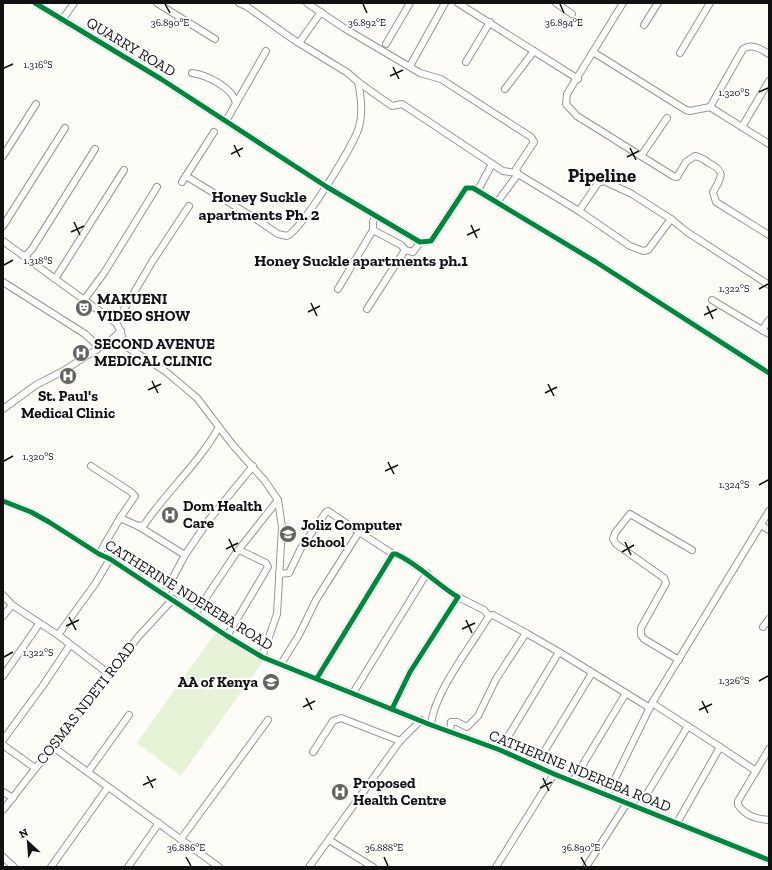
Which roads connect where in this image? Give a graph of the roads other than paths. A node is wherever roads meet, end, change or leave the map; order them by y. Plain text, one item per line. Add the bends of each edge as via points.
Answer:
1 (34, 3) edge
2 (74, 3) edge
3 (156, 3) edge
4 (238, 3) edge
5 (307, 3) edge
6 (410, 3) edge
7 (445, 3) edge
8 (458, 3) edge
9 (556, 3) edge
10 (623, 3) edge
11 (658, 3) edge
12 (710, 3) edge
13 (321, 12) junction
14 (572, 14) dead end
15 (62, 20) junction
16 (490, 22) junction
17 (644, 25) dead end
18 (215, 39) dead end
19 (299, 43) junction
20 (386, 44) dead end
21 (266, 51) dead end
22 (534, 51) junction
23 (593, 52) junction
24 (680, 53) dead end
25 (769, 54) edge
26 (466, 62) dead end
27 (410, 66) junction
28 (192, 73) dead end
29 (578, 79) junction
30 (769, 81) edge
31 (358, 82) junction
32 (505, 89) dead end
33 (236, 103) junction
34 (36, 104) dead end
35 (710, 107) junction
36 (666, 118) dead end
37 (226, 121) junction
38 (742, 127) junction
39 (65, 128) dead end
40 (214, 132) dead end
41 (769, 144) edge
42 (95, 148) dead end
43 (3, 156) edge
44 (641, 156) junction
45 (492, 164) junction
46 (124, 170) dead end
47 (517, 173) junction
48 (186, 176) junction
49 (182, 182) dead end
50 (327, 187) junction
51 (157, 188) dead end
52 (478, 190) junction
53 (498, 201) junction
54 (189, 206) dead end
55 (579, 211) junction
56 (375, 216) junction
57 (671, 219) junction
58 (3, 226) edge
59 (373, 230) junction
60 (769, 235) edge
61 (3, 241) edge
62 (420, 242) junction
63 (405, 250) junction
64 (25, 256) junction
65 (55, 279) junction
66 (3, 282) edge
67 (769, 285) edge
68 (338, 289) dead end
69 (84, 300) junction
70 (712, 300) dead end
71 (367, 309) dead end
72 (769, 320) edge
73 (116, 323) junction
74 (762, 330) junction
75 (121, 332) junction
76 (769, 334) edge
77 (99, 347) junction
78 (769, 373) edge
79 (3, 409) edge
80 (219, 427) junction
81 (91, 466) dead end
82 (253, 466) junction
83 (278, 500) junction
84 (3, 502) edge
85 (769, 511) edge
86 (120, 518) junction
87 (760, 525) junction
88 (138, 526) junction
89 (769, 530) edge
90 (359, 532) junction
91 (238, 550) junction
92 (692, 550) dead end
93 (98, 554) junction
94 (393, 554) junction
95 (185, 555) junction
96 (110, 559) junction
97 (427, 573) junction
98 (279, 574) junction
99 (164, 594) junction
100 (3, 595) edge
101 (458, 597) junction
102 (173, 600) junction
103 (12, 605) junction
104 (195, 614) junction
105 (3, 616) edge
106 (489, 616) junction
107 (769, 619) edge
108 (39, 624) junction
109 (764, 627) dead end
110 (526, 633) junction
111 (58, 635) junction
112 (227, 636) junction
113 (70, 644) junction
114 (559, 652) junction
115 (262, 657) junction
116 (679, 660) junction
117 (281, 664) junction
118 (592, 673) junction
119 (109, 674) junction
120 (3, 676) edge
121 (317, 678) junction
122 (353, 693) junction
123 (626, 693) junction
124 (651, 706) junction
125 (392, 710) junction
126 (129, 715) dead end
127 (268, 720) dead end
128 (421, 720) junction
129 (431, 725) junction
130 (688, 726) junction
131 (450, 732) junction
132 (3, 740) edge
133 (400, 741) junction
134 (3, 745) edge
135 (52, 747) junction
136 (720, 747) junction
137 (769, 749) edge
138 (500, 750) junction
139 (312, 752) dead end
140 (536, 765) junction
141 (35, 768) junction
142 (756, 771) junction
143 (88, 772) junction
144 (554, 774) junction
145 (573, 781) junction
146 (108, 787) junction
147 (3, 792) edge
148 (607, 795) junction
149 (12, 798) junction
150 (627, 803) junction
151 (639, 808) junction
152 (3, 810) edge
153 (769, 820) edge
154 (159, 823) junction
155 (676, 823) junction
156 (181, 839) junction
157 (329, 840) junction
158 (3, 857) edge
159 (769, 860) edge
160 (14, 867) edge
161 (51, 867) edge
162 (128, 867) edge
163 (218, 867) edge
164 (309, 867) edge
165 (373, 867) edge
166 (496, 867) edge
167 (586, 867) edge

1 - 15 street, QUARRY ROAD
2 - 15 street
3 - 18 street
4 - 19 street
5 - 13 street
6 - 20 street
7 - 27 street
8 - 16 street
9 - 14 street
10 - 23 street
11 - 17 street
12 - 24 street
13 - 19 street
13 - 27 street
15 - 37 street, QUARRY ROAD
16 - 22 street
16 - 26 street
19 - 31 street
21 - 33 street
22 - 29 street
22 - 32 street
23 - 29 street
23 - 35 street via 686,110
25 - 35 street via 751,46 743,49
27 - 47 street via 420,73 441,80 531,137 534,142 516,170
28 - 33 street via 199,74 224,88
29 - 44 street via 567,94 566,104 570,111
30 - 38 street
31 - 45 street via 392,106 402,104
31 - 50 street via 361,101 359,129
33 - 37 street
34 - 43 street
35 - 38 street
36 - 44 street
37 - 50 street, QUARRY ROAD
38 - 41 street
39 - 58 street
40 - 48 street
42 - 64 street via 32,249
44 - 60 street via 677,177 686,162 695,156 716,167 721,173 721,178 713,192 716,202
45 - 47 street via 503,171
45 - 52 street
46 - 65 street
47 - 53 street
47 - 55 street
48 - 49 street
48 - 50 street via 283,236 290,235
50 - 56 street, QUARRY ROAD
51 - 69 street via 104,273
52 - 53 street
52 - 62 street via 466,188 431,241
53 - 78 street
54 - 73 street
55 - 57 street via 602,180 632,194
55 - 57 street via 643,252 651,246
56 - 59 street
56 - 62 street, QUARRY ROAD
57 - 67 street via 686,232
59 - 63 street via 401,245
59 - 68 street
61 - 64 street
62 - 63 street via 413,252
63 - 71 street
64 - 65 street
65 - 69 street
66 - 77 street via 79,330
69 - 73 street
70 - 74 street
72 - 74 street
73 - 75 street
74 - 76 street
75 - 77 street
75 - 80 street via 122,341 127,347 180,382 197,398
77 - 79 street via 36,385
80 - 82 street
80 - 88 street via 144,525
81 - 86 street via 135,496
82 - 83 street
82 - 95 street via 208,521
83 - 91 street
83 - 98 street via 282,527
84 - 93 street, CATHERINE NDEREBA ROAD via 31,512
85 - 87 street
86 - 88 street
86 - 93 street
87 - 89 street
87 - 116 street
88 - 95 street
90 - 94 street
90 - 98 street via 326,512 301,548 289,573
90 - 117 street via 316,600
91 - 104 street
91 - 112 street via 266,563 268,567
92 - 116 street via 630,514 613,539 616,544 664,578 666,583 641,628 641,635
93 - 96 street, CATHERINE NDEREBA ROAD
94 - 97 street
94 - 121 street
95 - 99 street
96 - 99 street, CATHERINE NDEREBA ROAD
96 - 111 street
97 - 101 street via 444,589
97 - 122 street
98 - 115 street via 277,614
99 - 102 street, CATHERINE NDEREBA ROAD
100 - 103 street
101 - 106 street via 484,610
101 - 125 street via 410,672
102 - 104 street, CATHERINE NDEREBA ROAD
102 - 119 street, COSMAS NDETI ROAD via 146,627
103 - 105 street
103 - 108 street
104 - 112 street, CATHERINE NDEREBA ROAD
106 - 110 street via 493,615
106 - 129 street via 446,685 432,715
107 - 109 street
108 - 111 street
108 - 120 street
110 - 114 street
110 - 131 street via 496,678 478,716 467,727 451,722
111 - 113 street
112 - 115 street, CATHERINE NDEREBA ROAD
113 - 119 street
113 - 132 street
114 - 118 street
114 - 138 street
115 - 117 street, CATHERINE NDEREBA ROAD
116 - 124 street
117 - 121 street, CATHERINE NDEREBA ROAD
118 - 123 street
118 - 140 street
119 - 135 street, COSMAS NDETI ROAD
121 - 122 street, CATHERINE NDEREBA ROAD
122 - 125 street, CATHERINE NDEREBA ROAD
123 - 124 street
123 - 145 street
124 - 130 street
124 - 148 street
125 - 128 street, CATHERINE NDEREBA ROAD
126 - 143 street
127 - 156 street
128 - 129 street, CATHERINE NDEREBA ROAD
128 - 133 street
129 - 131 street, CATHERINE NDEREBA ROAD
130 - 136 street
130 - 151 street
131 - 138 street, CATHERINE NDEREBA ROAD
133 - 139 street via 341,718 333,721
133 - 157 street
134 - 141 street
135 - 141 street, COSMAS NDETI ROAD
135 - 143 street
136 - 142 street
136 - 155 street
137 - 142 street
138 - 140 street, CATHERINE NDEREBA ROAD
140 - 144 street, CATHERINE NDEREBA ROAD
141 - 149 street, COSMAS NDETI ROAD
142 - 153 street via 738,803 751,816
143 - 146 street
144 - 145 street, CATHERINE NDEREBA ROAD
144 - 166 street
145 - 148 street, CATHERINE NDEREBA ROAD
146 - 154 street
146 - 161 street
147 - 149 street
148 - 150 street, CATHERINE NDEREBA ROAD
149 - 152 street, COSMAS NDETI ROAD
150 - 151 street, CATHERINE NDEREBA ROAD
150 - 167 street
151 - 155 street, CATHERINE NDEREBA ROAD
154 - 156 street
154 - 162 street
155 - 159 street, CATHERINE NDEREBA ROAD
156 - 163 street
157 - 164 street
157 - 165 street
158 - 160 street

